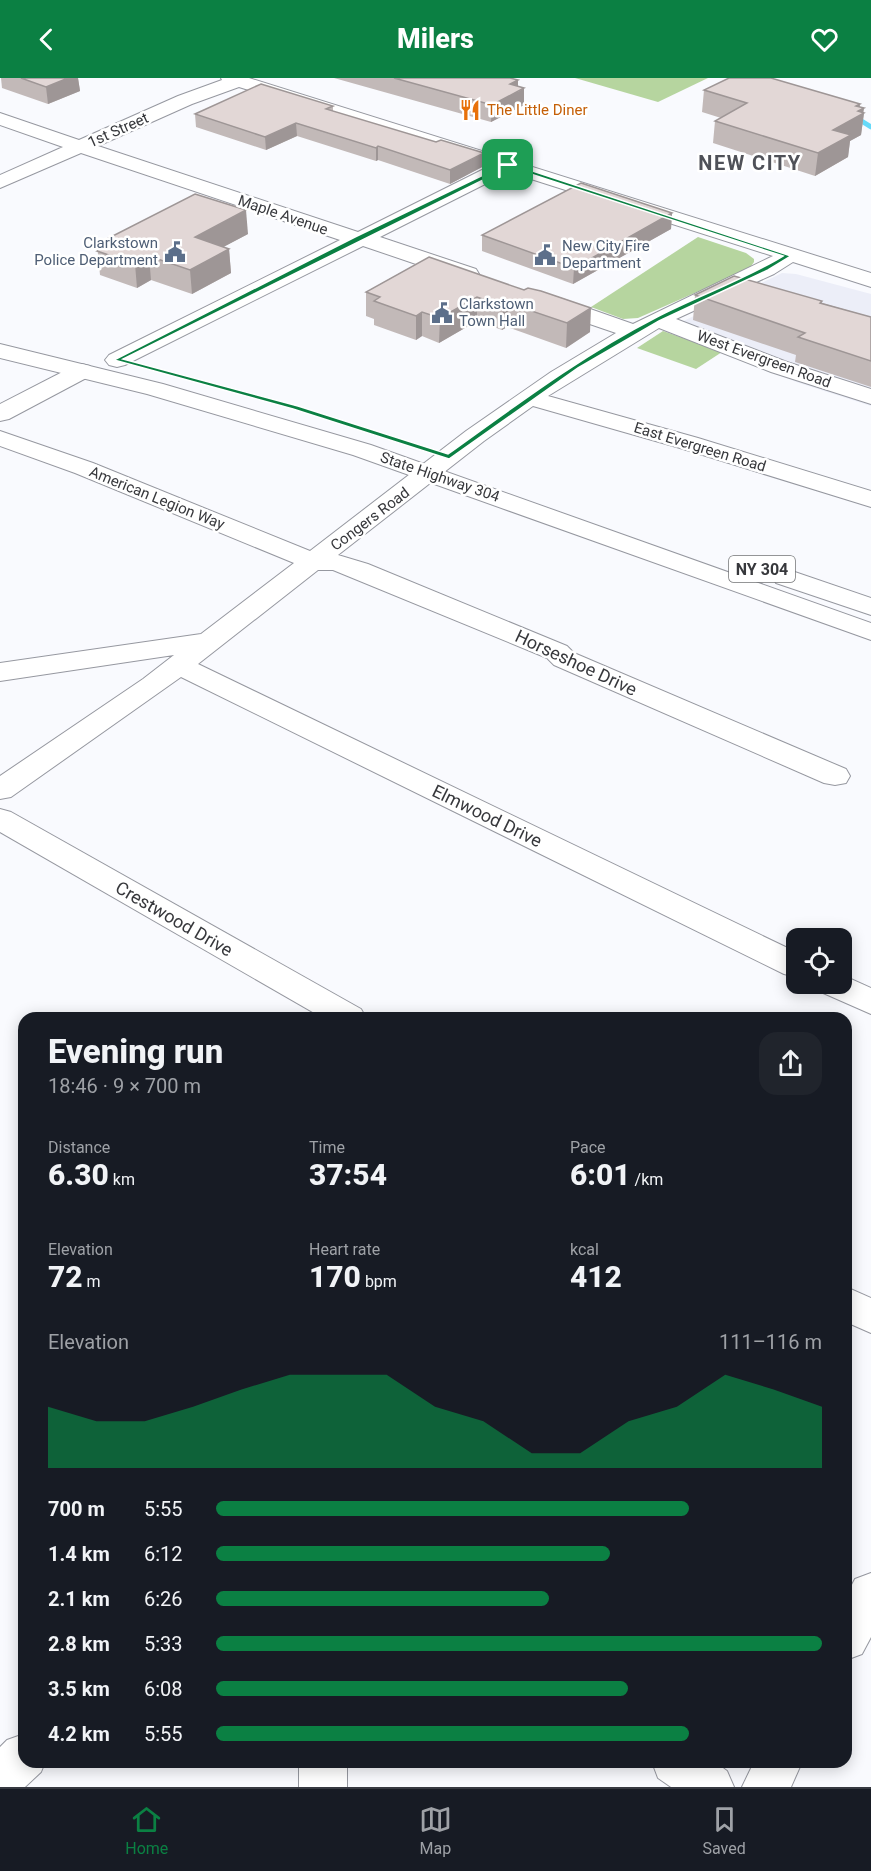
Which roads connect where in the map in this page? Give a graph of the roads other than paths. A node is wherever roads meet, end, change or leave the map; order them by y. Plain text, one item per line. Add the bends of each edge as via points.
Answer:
1 (277, 78) edge
2 (234, 79) edge
3 (259, 87) junction
4 (0, 119) edge
5 (81, 147) junction
6 (508, 165) junction
7 (0, 182) edge
8 (357, 239) junction
9 (788, 256) junction
10 (482, 279) edge
11 (871, 280) edge
12 (525, 294) edge
13 (657, 319) junction
14 (634, 332) junction
15 (0, 333) edge
16 (0, 351) edge
17 (117, 360) junction
18 (82, 370) junction
19 (529, 398) junction
20 (871, 398) edge
21 (0, 414) edge
22 (0, 438) edge
23 (439, 465) junction
24 (871, 499) edge
25 (314, 562) junction
26 (871, 607) edge
27 (871, 632) edge
28 (209, 642) junction
29 (178, 665) junction
30 (0, 672) edge
31 (835, 776) dead end
32 (0, 790) edge
33 (0, 819) edge
34 (786, 961) edge
35 (852, 993) edge
36 (871, 1002) edge
37 (338, 1012) edge
38 (852, 1306) edge
39 (871, 1317) edge
40 (871, 1593) edge
41 (852, 1628) edge
42 (18, 1762) edge
43 (323, 1768) edge
44 (683, 1768) edge
45 (776, 1768) edge
46 (0, 1779) edge
47 (323, 1787) edge
48 (710, 1787) edge
49 (766, 1787) edge

1 - 3 street
2 - 3 street
2 - 5 street, 1st Street
3 - 6 street
4 - 5 street, Maple Avenue
5 - 7 street, 1st Street
5 - 8 street, Maple Avenue
6 - 8 street
6 - 9 street
8 - 10 street, Maple Avenue
8 - 17 street
9 - 11 street
9 - 13 street, Congers Road
12 - 14 street
13 - 14 street, Congers Road
13 - 20 street, West Evergreen Road
14 - 19 street, Congers Road
15 - 17 street, State Highway 304 / NY 304
16 - 18 street, State Highway 304 / NY 304
17 - 23 street, State Highway 304 / NY 304 via 295,408
18 - 21 street
18 - 23 street, State Highway 304 / NY 304
19 - 23 street, Congers Road
19 - 24 street, East Evergreen Road
22 - 25 street, American Legion Way
23 - 25 street, Congers Road
23 - 26 street, State Highway 304 / NY 304
23 - 27 street, State Highway 304 / NY 304
25 - 28 street, Congers Road
25 - 31 street, Horseshoe Drive via 334,562 381,579 557,652 564,659
28 - 29 street, Congers Road
28 - 30 street
29 - 32 street, Congers Road
29 - 34 street, Elmwood Drive
33 - 37 street, Crestwood Drive
35 - 36 street
38 - 39 street
40 - 41 street
42 - 46 street
43 - 47 street
44 - 48 street
45 - 49 street

